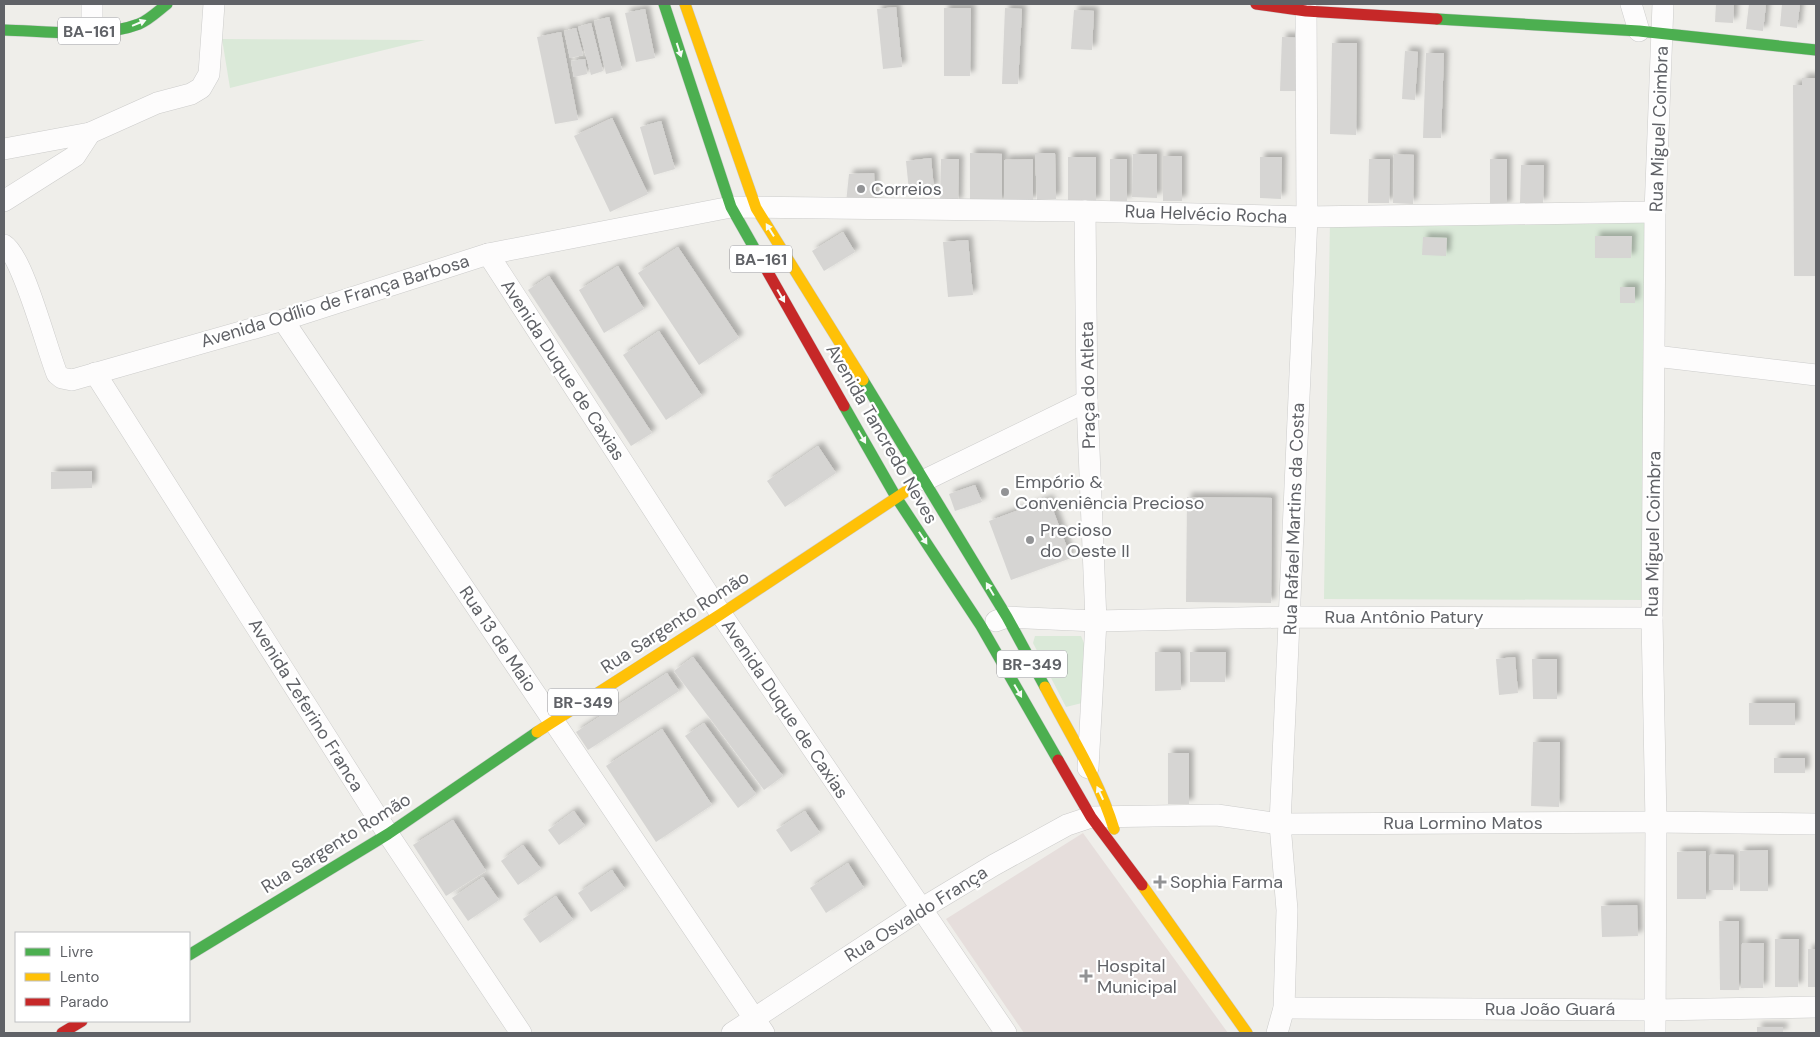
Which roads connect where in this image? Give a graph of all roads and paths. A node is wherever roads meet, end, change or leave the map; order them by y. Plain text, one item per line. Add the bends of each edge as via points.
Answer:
1 (92, 4) edge
2 (167, 4) edge
3 (214, 4) edge
4 (664, 4) edge
5 (685, 4) edge
6 (1256, 4) edge
7 (1631, 4) edge
8 (1663, 4) edge
9 (1306, 7) edge
10 (4, 30) edge
11 (92, 31) junction
12 (1639, 31) junction
13 (1663, 35) junction
14 (1816, 50) edge
15 (90, 133) junction
16 (4, 149) edge
17 (4, 201) edge
18 (731, 207) junction
19 (756, 208) junction
20 (1085, 211) junction
21 (1655, 212) junction
22 (1307, 217) junction
23 (4, 245) edge
24 (488, 254) junction
25 (283, 320) junction
26 (1655, 356) junction
27 (96, 372) junction
28 (1816, 375) edge
29 (1087, 402) junction
30 (925, 480) junction
31 (896, 498) junction
32 (721, 614) junction
33 (1007, 617) junction
34 (1290, 617) junction
35 (1652, 618) junction
36 (1096, 621) junction
37 (981, 626) junction
38 (554, 720) junction
39 (1088, 768) junction
40 (1100, 817) junction
41 (1656, 822) junction
42 (1280, 824) junction
43 (1816, 824) edge
44 (388, 834) junction
45 (1122, 856) junction
46 (921, 909) junction
47 (190, 954) edge
48 (1816, 1007) edge
49 (1284, 1008) junction
50 (1655, 1010) junction
51 (80, 1022) edge
52 (760, 1026) edge
53 (62, 1033) edge
54 (521, 1033) edge
55 (732, 1033) edge
56 (1006, 1033) edge
57 (1247, 1033) edge
58 (1277, 1033) edge
59 (1655, 1033) edge

1 - 11 street
11 -> 2 main road, BA-161 via 138,24
3 - 15 street via 208,74 201,88 157,103
4 -> 18 main road, Avenida Tancredo Neves / BA-161
5 - 19 main road, Avenida Tancredo Neves / BA-161
6 - 9 main road
7 - 12 street
8 - 13 street, Rua Miguel Coimbra
9 - 12 main road
9 - 22 street, Rua Rafael Martins da Costa
10 - 11 main road, BA-161
12 - 13 main road
13 - 14 main road
13 - 21 street, Rua Miguel Coimbra
15 - 16 street
15 - 17 street via 75,156
18 - 19 street, Avenida Odílio de França Barbosa
18 - 24 street, Avenida Odílio de França Barbosa
18 -> 31 main road, Avenida Tancredo Neves / BA-161
19 - 20 street, Rua Helvécio Rocha
30 -> 19 main road, Avenida Tancredo Neves / BA-161
20 - 22 street, Rua Helvécio Rocha
20 - 29 street, Praça do Atleta
21 - 22 street, Rua Helvécio Rocha
21 - 26 street, Rua Miguel Coimbra
22 - 34 street, Rua Rafael Martins da Costa
23 - 27 street, Avenida Odílio de França Barbosa via 16,263 34,304 57,374 72,380
24 - 25 street, Avenida Odílio de França Barbosa
24 - 32 street, Avenida Duque de Caxias
25 - 27 street, Avenida Odílio de França Barbosa
25 - 38 street, Rua 13 de Maio
26 - 28 street
26 - 35 street, Rua Miguel Coimbra
27 - 44 street, Avenida Zeferino Franca
29 - 30 street
29 - 36 street, Praça do Atleta
30 - 31 main road, Rua Sargento Romão / BR-349
33 -> 30 main road, Avenida Tancredo Neves / BR-349
31 - 32 main road, Rua Sargento Romão / BR-349
31 -> 37 main road, Avenida Tancredo Neves / BR-349
32 - 38 main road, Rua Sargento Romão / BR-349
32 - 46 street, Avenida Duque de Caxias
33 - 36 street, Rua Antônio Patury
33 - 37 street
33 - 39 main road, Avenida Tancredo Neves / BR-349
34 - 35 street, Rua Antônio Patury
34 - 36 street, Rua Antônio Patury
34 - 42 street, Rua Rafael Martins da Costa
35 - 41 street, Rua Miguel Coimbra
36 - 39 street, Praça do Atleta
37 -> 40 main road, Avenida Tancredo Neves / BR-349
38 - 44 main road, Rua Sargento Romão / BR-349
38 - 52 street, Rua 13 de Maio
40 -> 39 main road, Avenida Tancredo Neves / BR-349
40 - 42 street, Rua Lormino Matos via 1218,815
40 - 45 main road, Avenida Tancredo Neves / BR-349
40 - 45 main road, Avenida Tancredo Neves / BR-349
40 - 46 street, Rua Osvaldo França via 1067,825
41 - 42 street, Rua Lormino Matos
41 - 43 street, Rua Lormino Matos
41 - 50 street, Rua Miguel Coimbra
42 - 49 street, Rua Rafael Martins da Costa via 1287,910
44 - 47 main road, Rua Sargento Romão / BR-349
44 - 54 street, Avenida Zeferino Franca
45 - 57 main road, Avenida Tancredo Neves / BR-349
46 - 52 street, Rua Osvaldo França
46 - 56 street, Avenida Duque de Caxias
48 - 50 street, Rua João Guará
49 - 50 street, Rua João Guará
49 - 58 street, Rua Rafael Martins da Costa
50 - 59 street, Rua Miguel Coimbra
51 - 53 main road
52 - 55 street, Rua Osvaldo França

